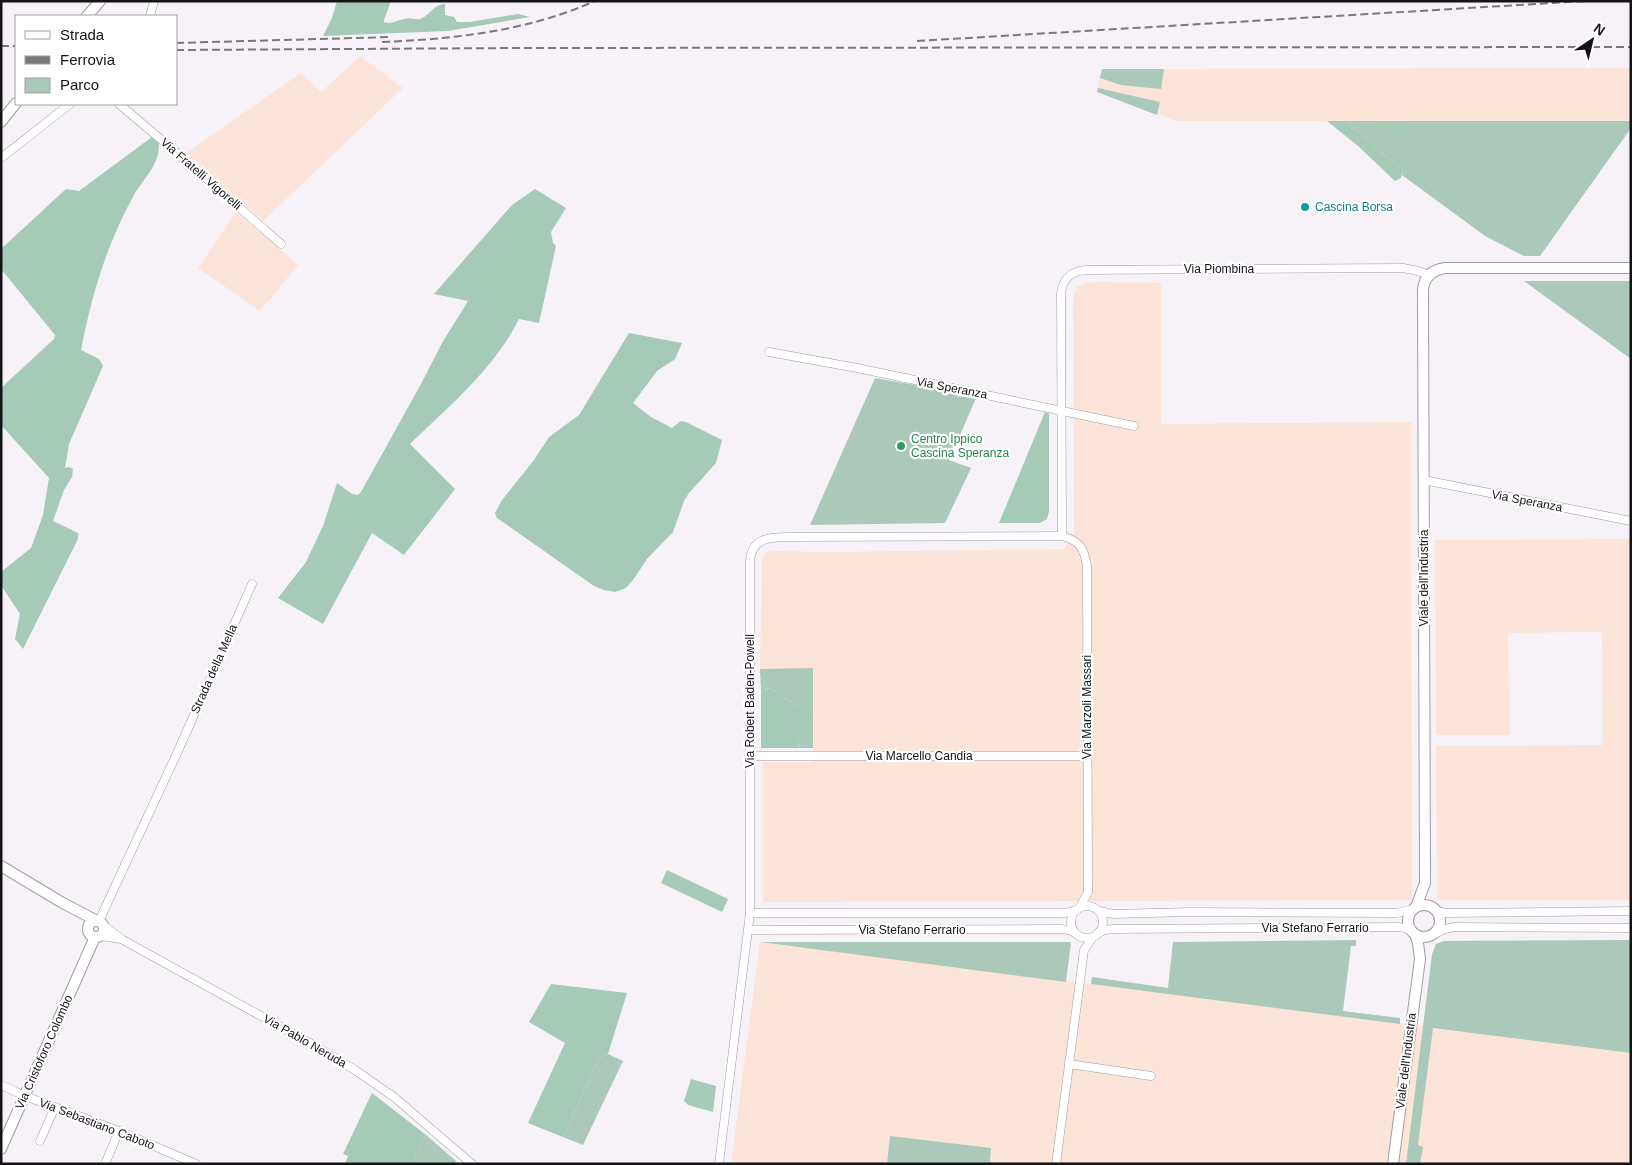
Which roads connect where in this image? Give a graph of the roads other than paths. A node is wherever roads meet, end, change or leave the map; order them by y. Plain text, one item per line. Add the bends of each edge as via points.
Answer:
1 (100, 1) edge
2 (154, 1) edge
3 (88, 15) edge
4 (150, 15) edge
5 (15, 104) edge
6 (69, 105) edge
7 (120, 105) edge
8 (1, 122) edge
9 (1, 158) edge
10 (281, 244) dead end
11 (1631, 268) edge
12 (1429, 275) junction
13 (769, 352) dead end
14 (1062, 410) junction
15 (1134, 426) dead end
16 (1424, 480) junction
17 (1631, 521) edge
18 (1062, 536) junction
19 (252, 584) dead end
20 (750, 756) junction
21 (1087, 756) junction
22 (1, 866) edge
23 (1425, 883) junction
24 (1088, 892) junction
25 (61, 902) junction
26 (1415, 908) junction
27 (1078, 909) junction
28 (1097, 910) junction
29 (1436, 910) junction
30 (1631, 911) edge
31 (750, 913) junction
32 (100, 923) junction
33 (1631, 928) edge
34 (749, 930) junction
35 (93, 933) junction
36 (1077, 934) junction
37 (1414, 934) junction
38 (1434, 934) junction
39 (1095, 935) junction
40 (124, 940) junction
41 (1084, 950) junction
42 (1420, 959) junction
43 (1069, 1064) junction
44 (1151, 1076) dead end
45 (1, 1085) edge
46 (25, 1096) junction
47 (55, 1107) junction
48 (119, 1131) junction
49 (40, 1140) dead end
50 (1, 1149) edge
51 (105, 1164) edge
52 (196, 1164) edge
53 (472, 1164) edge
54 (719, 1164) edge
55 (1056, 1164) edge
56 (1393, 1164) edge

1 - 3 street
2 - 4 street
5 - 8 street
6 - 9 street
7 - 10 street, Via Fratelli Vigorelli
11 - 12 street via 1445,268
12 - 14 street, Via Piombina via 1403,268 1077,271 1066,278 1062,288
12 - 16 street, Viale dell'Industria via 1423,290
13 - 14 street, Via Speranza
14 - 15 street, Via Speranza
14 - 18 street, Via Piombina
16 - 17 street, Via Speranza
16 - 23 street, Viale dell'Industria
18 - 20 street, Via Robert Baden-Powell via 788,537 761,541 750,559
18 - 21 street, Via Marzoli Massari via 1079,544 1088,566
19 - 32 street, Strada della Mella
20 - 21 street, Via Marcello Candia
20 - 31 street, Via Robert Baden-Powell
21 - 24 street, Via Marzoli Massari
22 - 25 street
23 - 26 street
23 - 29 street
24 - 27 street, Via Marzoli Massari
24 - 28 street, Via Marzoli Massari
25 - 32 street
25 - 35 street
26 - 28 street, Via Stefano Ferrario via 1397,913 1114,914
26 - 29 street via 1425,905
26 - 37 street via 1408,918
27 - 28 street via 1090,906
27 - 31 street, Via Stefano Ferrario via 1061,913
27 - 36 street via 1071,918 1072,928
28 - 39 street via 1103,920 1101,930
29 - 30 street via 1446,913
29 - 38 street via 1441,919
31 - 34 street, Via Robert Baden-Powell
32 - 35 street via 91,923
32 - 35 street, Via Cristoforo Colombo via 104,930
32 - 40 street, Via Pablo Neruda
33 - 38 street via 1451,927
34 - 36 street, Via Stefano Ferrario via 1061,929
34 - 54 street, Via Robert Baden-Powell
35 - 40 street, Via Pablo Neruda
35 - 46 street, Via Cristoforo Colombo
36 - 39 street via 1083,938
36 - 41 street
37 - 38 street via 1422,938
37 - 39 street, Via Stefano Ferrario via 1408,929 1397,928 1114,929
37 - 42 street
38 - 42 street
39 - 41 street
40 - 53 street, Via Pablo Neruda via 355,1070 394,1097
41 - 43 street
42 - 56 street, Viale dell'Industria
43 - 44 street
43 - 55 street
45 - 46 street, Via Sebastiano Caboto
46 - 47 street, Via Sebastiano Caboto
46 - 50 street, Via Cristoforo Colombo
47 - 48 street, Via Sebastiano Caboto
47 - 49 street
48 - 51 street
48 - 52 street, Via Sebastiano Caboto

